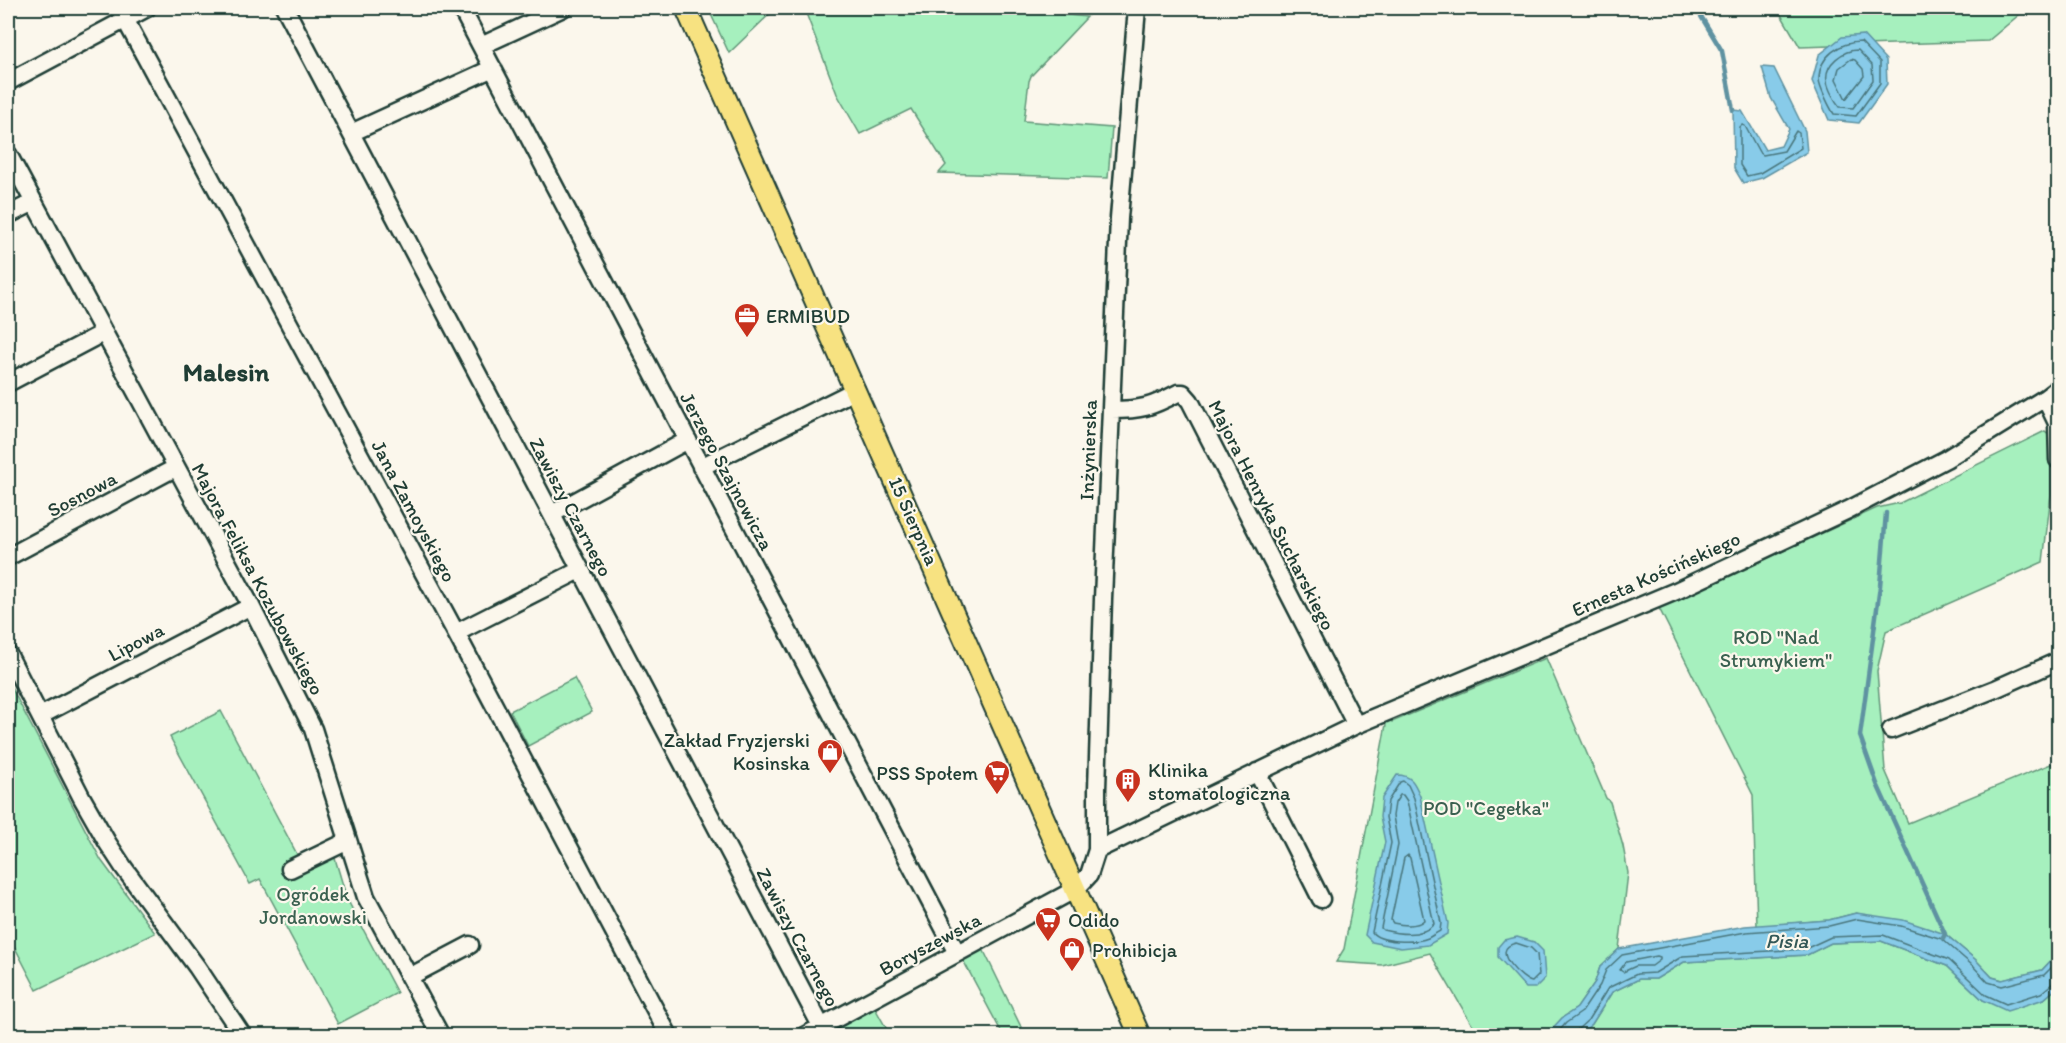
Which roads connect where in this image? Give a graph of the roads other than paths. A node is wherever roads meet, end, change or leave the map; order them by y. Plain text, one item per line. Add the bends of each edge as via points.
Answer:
1 (147, 8) edge
2 (285, 8) edge
3 (461, 8) edge
4 (563, 8) edge
5 (686, 8) edge
6 (1137, 8) edge
7 (122, 13) edge
8 (482, 46) junction
9 (493, 68) junction
10 (8, 82) edge
11 (351, 133) junction
12 (8, 153) edge
13 (34, 202) junction
14 (8, 215) edge
15 (103, 333) junction
16 (8, 383) edge
17 (2058, 388) edge
18 (856, 390) junction
19 (2045, 398) junction
20 (1111, 410) junction
21 (688, 440) junction
22 (2058, 460) edge
23 (701, 467) junction
24 (175, 468) junction
25 (552, 514) junction
26 (8, 557) edge
27 (580, 570) junction
28 (250, 606) junction
29 (456, 633) junction
30 (8, 654) edge
31 (2058, 661) edge
32 (40, 716) junction
33 (1356, 725) junction
34 (1891, 730) dead end
35 (1257, 772) junction
36 (348, 841) junction
37 (1097, 850) junction
38 (290, 869) dead end
39 (1076, 889) junction
40 (1321, 899) dead end
41 (470, 945) dead end
42 (957, 953) junction
43 (410, 977) junction
44 (821, 1026) junction
45 (243, 1035) edge
46 (441, 1035) edge
47 (669, 1035) edge
48 (804, 1035) edge
49 (1140, 1035) edge

1 - 7 street
2 - 11 street, Zawiszy Czarnego
3 - 8 street, Jerzego Szajnowicza
4 - 8 street
5 - 18 main road, 15 Sierpnia
6 - 20 street, Inżynierska via 1119,218
7 - 10 street
7 - 29 street, Jana Zamoyskiego
8 - 9 street, Jerzego Szajnowicza
9 - 11 street
9 - 21 street, Jerzego Szajnowicza
11 - 25 street, Zawiszy Czarnego
12 - 13 street, Majora Feliksa Kozubowskiego
13 - 14 street
13 - 15 street, Majora Feliksa Kozubowskiego
15 - 16 street
15 - 24 street, Majora Feliksa Kozubowskiego
17 - 19 street, Ernesta Kościńskiego
18 - 23 street
18 - 39 main road, 15 Sierpnia
19 - 22 street via 2057,423
19 - 33 street, Ernesta Kościńskiego via 1946,459 1848,510 1676,591
20 - 33 street, Majora Henryka Sucharskiego via 1150,407 1178,393 1185,396
20 - 37 street, Inżynierska
21 - 23 street, Jerzego Szajnowicza
21 - 25 street
23 - 42 street, Jerzego Szajnowicza
24 - 26 street, Sosnowa
24 - 28 street, Majora Feliksa Kozubowskiego
25 - 27 street, Zawiszy Czarnego
27 - 29 street
27 - 44 street, Zawiszy Czarnego
28 - 32 street, Lipowa
28 - 36 street, Majora Feliksa Kozubowskiego via 313,729
29 - 47 street, Jana Zamoyskiego
30 - 32 street
31 - 34 street
32 - 45 street via 113,851
33 - 35 street, Ernesta Kościńskiego
35 - 37 street, Ernesta Kościńskiego
35 - 40 street
36 - 38 street
36 - 43 street, Majora Feliksa Kozubowskiego via 366,897
37 - 39 street, Inżynierska via 1089,874
39 - 42 street, Boryszewska
39 - 49 main road, 15 Sierpnia
41 - 43 street
42 - 44 street, Boryszewska
43 - 46 street, Majora Feliksa Kozubowskiego
44 - 48 street, Boryszewska

